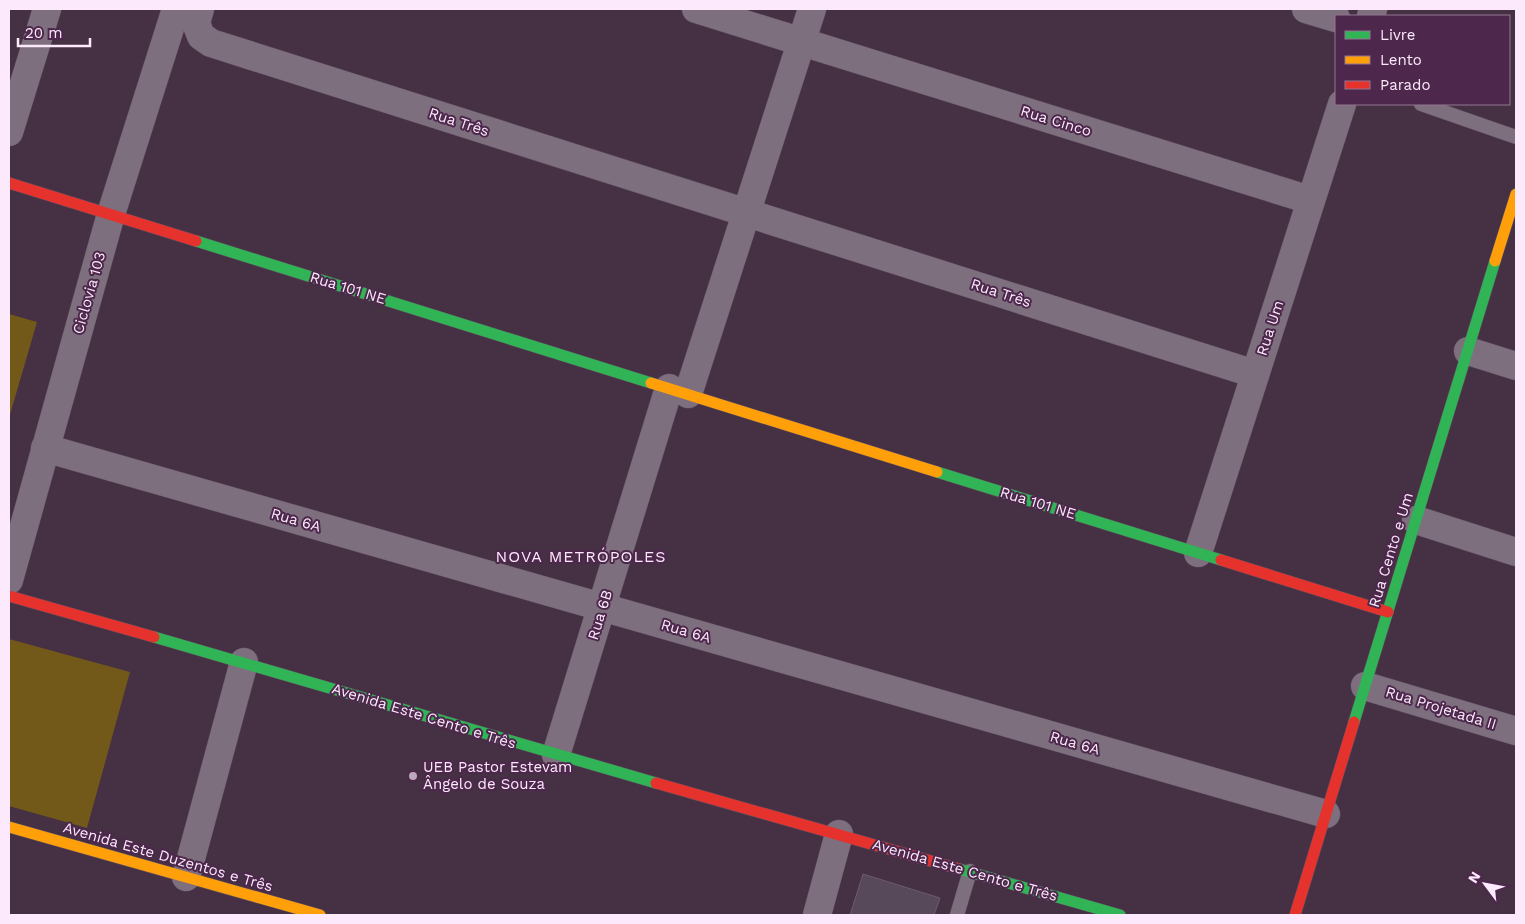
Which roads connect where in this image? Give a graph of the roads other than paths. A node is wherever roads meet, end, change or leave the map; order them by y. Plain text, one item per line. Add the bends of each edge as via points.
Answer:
1 (47, 9) edge
2 (176, 9) edge
3 (200, 9) edge
4 (696, 9) edge
5 (812, 9) edge
6 (1306, 9) edge
7 (1335, 18) edge
8 (802, 42) junction
9 (1342, 105) edge
10 (1424, 105) edge
11 (9, 132) edge
12 (1516, 137) edge
13 (9, 182) edge
14 (1516, 194) edge
15 (1310, 200) junction
16 (746, 213) junction
17 (110, 214) junction
18 (1468, 351) junction
19 (1516, 366) edge
20 (1256, 374) junction
21 (678, 391) junction
22 (45, 448) junction
23 (1416, 520) junction
24 (1516, 552) edge
25 (1198, 553) junction
26 (9, 580) edge
27 (9, 596) edge
28 (602, 607) junction
29 (1388, 612) junction
30 (244, 662) junction
31 (1365, 686) junction
32 (1516, 731) edge
33 (556, 755) junction
34 (1326, 814) junction
35 (9, 827) edge
36 (839, 834) junction
37 (970, 871) junction
38 (186, 877) junction
39 (320, 915) edge
40 (817, 915) edge
41 (957, 915) edge
42 (1120, 915) edge
43 (1295, 915) edge

1 - 11 street
2 - 17 street, Ciclovia 103
3 - 16 street, Rua Três via 196,23 201,36 210,43
4 - 8 street, Rua Cinco
5 - 8 street
6 - 7 street
8 - 15 street, Rua Cinco
8 - 16 street
9 - 15 street, Rua Um
10 - 12 lane
13 - 17 street, Rua 101 NE
14 - 18 street, Rua Cento e Um
15 - 20 street, Rua Um
16 - 20 street, Rua Três
16 - 21 street via 717,303
17 - 21 street, Rua 101 NE
17 - 22 street, Ciclovia 103
18 - 19 street
18 - 23 street, Rua Cento e Um
20 - 25 street, Rua Um
21 - 25 street, Rua 101 NE
21 - 28 street, Rua 6B
22 - 26 street, Ciclovia 103
22 - 28 street, Rua 6A
23 - 24 street
23 - 29 street, Rua Cento e Um
25 - 29 street, Rua 101 NE
27 - 30 street, Avenida Este Cento e Três
28 - 33 street, Rua 6B
28 - 34 street, Rua 6A
29 - 31 street, Rua Cento e Um
30 - 33 street, Avenida Este Cento e Três
30 - 38 street
31 - 32 street, Rua Projetada II
31 - 34 street, Rua Cento e Um
33 - 36 street, Avenida Este Cento e Três
34 - 43 street, Rua Cento e Um
35 - 38 street, Avenida Este Duzentos e Três
36 - 37 street, Avenida Este Cento e Três
36 - 40 street
37 - 41 lane
37 - 42 street, Avenida Este Cento e Três
38 - 39 street, Avenida Este Duzentos e Três

